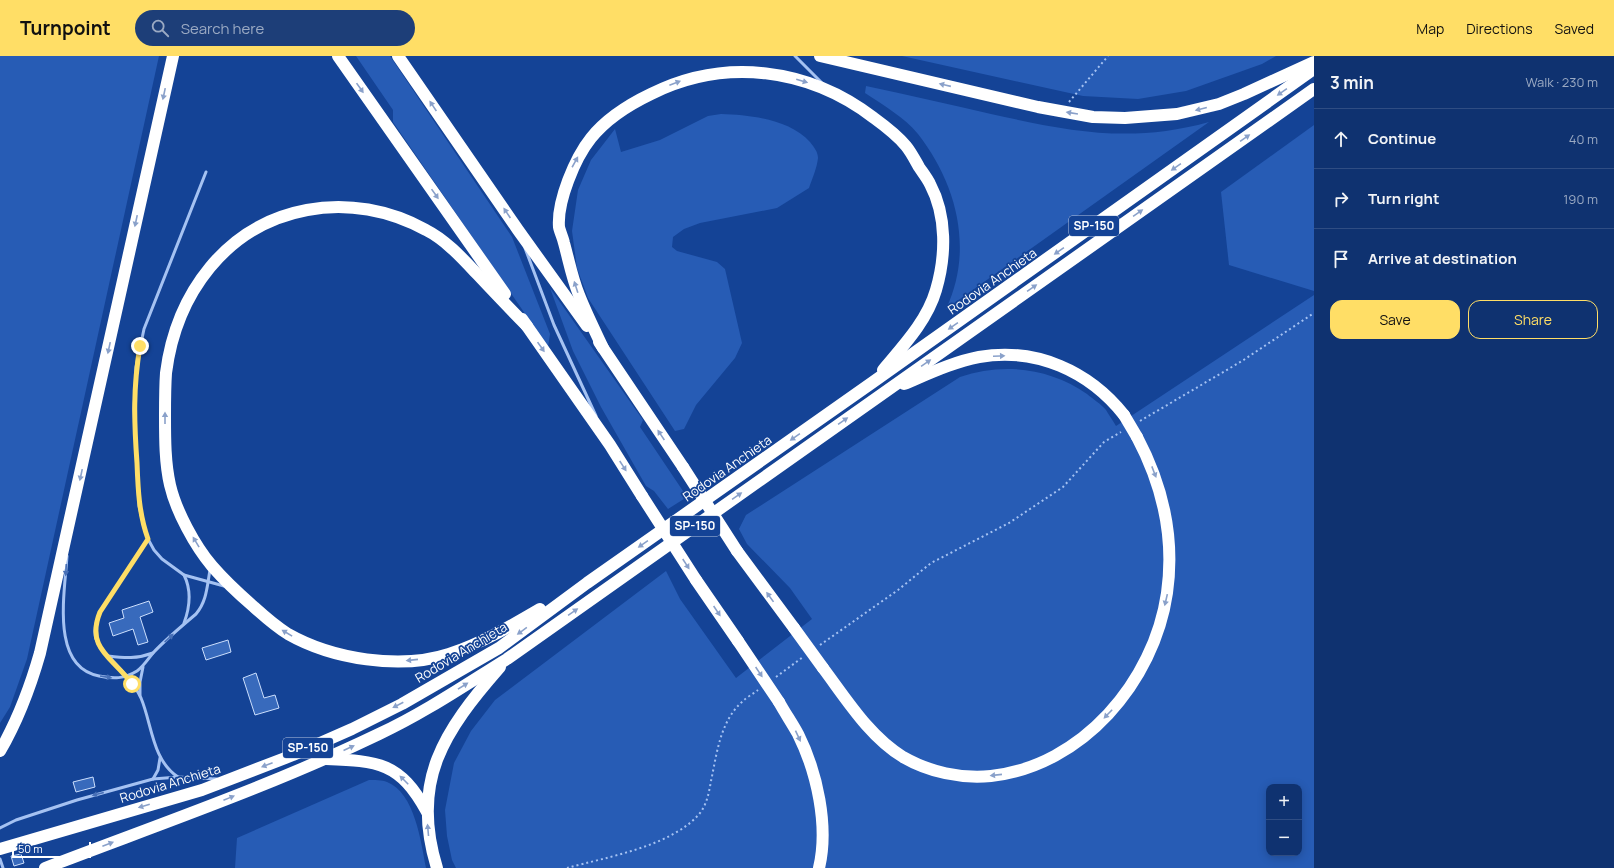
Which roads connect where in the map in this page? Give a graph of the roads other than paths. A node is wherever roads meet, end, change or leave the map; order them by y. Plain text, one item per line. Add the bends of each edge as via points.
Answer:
1 (173, 56) edge
2 (338, 56) edge
3 (398, 56) edge
4 (795, 56) edge
5 (820, 56) edge
6 (1314, 62) edge
7 (1314, 69) edge
8 (1314, 89) edge
9 (829, 90) junction
10 (206, 172) dead end
11 (518, 230) junction
12 (526, 326) junction
13 (603, 348) junction
14 (873, 382) junction
15 (883, 393) junction
16 (610, 445) junction
17 (68, 531) junction
18 (148, 539) junction
19 (210, 564) junction
20 (184, 575) junction
21 (208, 582) junction
22 (587, 583) junction
23 (232, 588) junction
24 (184, 625) junction
25 (153, 653) junction
26 (108, 656) junction
27 (507, 659) junction
28 (143, 666) junction
29 (127, 676) junction
30 (140, 697) junction
31 (0, 751) edge
32 (160, 758) junction
33 (323, 759) junction
34 (178, 777) junction
35 (233, 778) junction
36 (153, 779) junction
37 (427, 812) junction
38 (0, 828) edge
39 (0, 849) edge
40 (0, 859) edge
41 (2, 867) edge
42 (45, 868) edge
43 (437, 868) edge
44 (818, 868) edge

1 -> 17 highway
2 -> 12 highway
11 -> 3 highway
4 - 9 lane
6 -> 5 highway via 1244,94 1199,110 1125,118 1061,112
7 -> 14 highway, Rodovia Anchieta / SP-150
15 -> 8 highway, SP-150
13 -> 9 highway via 579,295 559,227 565,189 572,168 596,132 624,108 662,88 695,76 738,71 762,72 785,76
9 - 14 highway via 859,106 905,144 930,185 939,209 942,261 936,292 915,332
10 - 18 lane via 151,309 136,367 134,410 139,506
11 - 13 highway
11 - 16 lane via 554,325
12 -> 16 highway
19 -> 12 highway via 190,533 171,486 166,459 166,372 178,325 198,283 211,265 247,233 292,212 316,208 360,208 398,218 428,230 449,246
15 -> 13 highway, bridge via 964,361 998,355 1016,355 1054,364 1072,371 1099,389 1114,403 1138,437 1156,475 1166,517 1170,565 1167,594 1158,632 1138,674 1112,710 1074,745 1045,762 1005,774 977,777 947,774 904,757 887,745 862,719 737,551
14 -> 22 highway, Rodovia Anchieta / SP-150
27 -> 15 highway, SP-150
16 -> 44 highway, bridge via 696,580 779,702 798,735 816,785 823,822
17 -> 29 lane via 64,624 68,651 79,667 86,672 117,679
17 - 31 highway via 34,677 19,716
18 - 20 lane via 162,559
18 - 26 lane via 100,612 95,625 96,640
19 - 21 lane
19 - 23 highway
20 - 21 lane
20 - 24 lane via 190,596
21 - 23 lane
21 - 24 lane via 202,607
22 -> 23 highway via 493,636 470,646 446,655 398,661 351,656 309,644 268,621
22 -> 35 highway, Rodovia Anchieta / SP-150 via 499,648 402,704 293,755
25 -> 24 lane
25 - 26 lane via 128,659
25 - 28 lane
26 - 29 lane
33 -> 27 highway, SP-150 via 381,734
27 - 37 highway via 460,715 447,736 435,768
28 - 29 lane
28 - 30 lane
29 - 30 lane
30 - 32 lane
32 - 34 lane via 168,770
32 - 36 lane
37 -> 33 highway via 412,788 402,777 388,768 360,760
42 -> 33 highway, SP-150
34 - 35 lane
34 - 36 lane
35 -> 39 highway, Rodovia Anchieta / SP-150 via 202,790
36 -> 38 lane via 71,802 16,820
43 -> 37 highway via 429,836
40 - 41 lane

